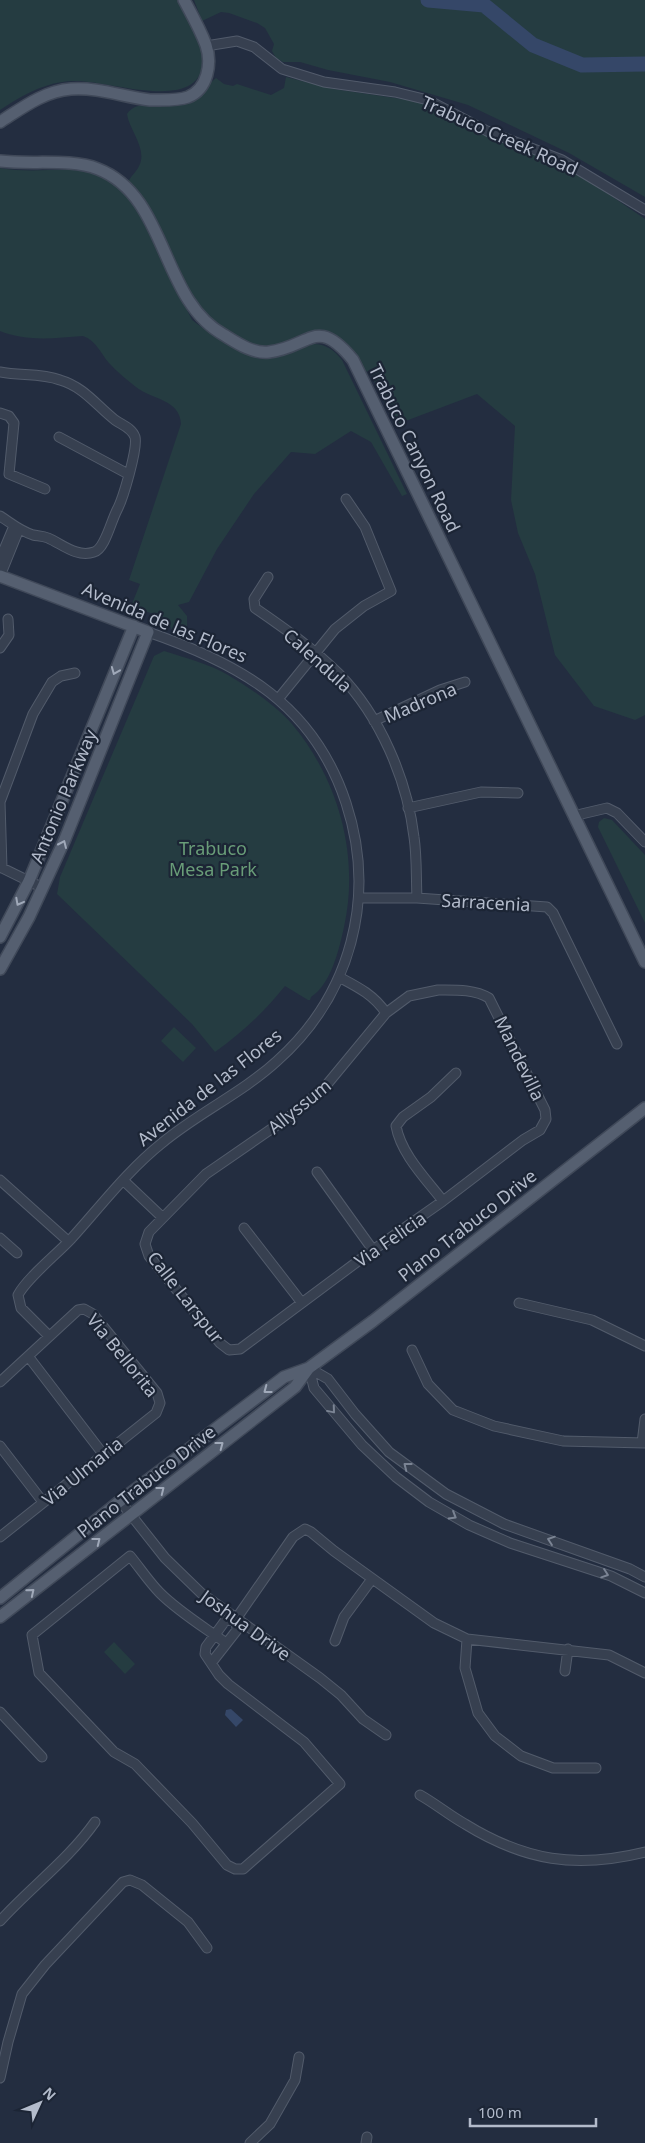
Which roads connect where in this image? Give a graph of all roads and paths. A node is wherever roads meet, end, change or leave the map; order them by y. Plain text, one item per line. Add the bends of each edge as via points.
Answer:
1 (184, 0) edge
2 (204, 42) junction
3 (0, 122) edge
4 (0, 161) edge
5 (645, 210) edge
6 (0, 372) edge
7 (0, 412) edge
8 (59, 437) dead end
9 (4, 472) edge
10 (128, 474) junction
11 (45, 489) dead end
12 (346, 499) dead end
13 (0, 516) edge
14 (17, 528) junction
15 (0, 559) edge
16 (0, 576) edge
17 (268, 577) dead end
18 (8, 620) dead end
19 (134, 626) junction
20 (148, 632) junction
21 (0, 648) edge
22 (316, 654) junction
23 (75, 673) dead end
24 (465, 682) dead end
25 (279, 698) junction
26 (374, 721) junction
27 (518, 794) dead end
28 (408, 808) junction
29 (573, 816) junction
30 (645, 842) edge
31 (1, 868) edge
32 (29, 881) junction
33 (43, 888) junction
34 (359, 898) junction
35 (417, 898) junction
36 (0, 937) edge
37 (645, 962) edge
38 (0, 969) edge
39 (339, 977) junction
40 (490, 998) joint
41 (386, 1013) junction
42 (617, 1044) dead end
43 (456, 1073) dead end
44 (645, 1108) edge
45 (546, 1119) joint
46 (316, 1172) dead end
47 (0, 1180) edge
48 (124, 1181) junction
49 (443, 1201) junction
50 (162, 1217) junction
51 (244, 1228) dead end
52 (0, 1238) edge
53 (68, 1241) junction
54 (145, 1244) joint
55 (373, 1250) junction
56 (17, 1252) dead end
57 (302, 1303) junction
58 (519, 1303) dead end
59 (49, 1336) junction
60 (645, 1346) edge
61 (229, 1350) joint
62 (412, 1350) dead end
63 (28, 1356) junction
64 (309, 1368) junction
65 (0, 1382) edge
66 (160, 1403) joint
67 (645, 1419) edge
68 (643, 1443) edge
69 (0, 1446) edge
70 (104, 1454) junction
71 (120, 1501) junction
72 (43, 1502) junction
73 (130, 1514) junction
74 (0, 1537) edge
75 (645, 1577) edge
76 (372, 1579) junction
77 (645, 1593) edge
78 (0, 1598) edge
79 (0, 1617) edge
80 (236, 1619) junction
81 (214, 1635) junction
82 (467, 1639) junction
83 (335, 1640) dead end
84 (226, 1643) junction
85 (568, 1649) junction
86 (212, 1662) junction
87 (566, 1671) dead end
88 (645, 1673) edge
89 (0, 1712) edge
90 (386, 1735) dead end
91 (42, 1757) dead end
92 (596, 1768) dead end
93 (420, 1795) dead end
94 (95, 1822) dead end
95 (645, 1852) edge
96 (0, 1921) edge
97 (207, 1948) dead end
98 (299, 2057) dead end
99 (0, 2078) edge
100 (250, 2143) edge

1 - 2 main road
2 - 3 main road via 210,64 208,73 200,88 187,97 149,100 100,90 70,89 38,99
2 - 5 street, Trabuco Creek Road via 237,41 254,47 282,69 324,82 428,100 487,131 562,160
4 - 29 main road, Trabuco Canyon Road via 80,164 98,169 122,184 132,193 151,225 189,303 198,316 222,334 263,352 311,337 332,339 347,352
6 - 10 street via 60,379 92,397 134,436
7 - 9 street via 14,423
8 - 10 street
9 - 11 street
10 - 14 street via 104,543 95,552 72,551 46,537
12 - 22 street via 365,527 391,591 364,606 335,629
13 - 14 street
14 - 15 street
14 - 16 street
16 - 19 main road, Avenida de las Flores
17 - 22 street, Calendula via 254,599 255,608
18 - 21 street via 9,635
19 - 20 main road, Avenida de las Flores
19 -> 32 main road, Antonio Parkway
20 - 25 street, Avenida de las Flores via 226,663
33 -> 20 main road, Antonio Parkway
22 - 25 street
22 - 26 street, Calendula via 350,687
23 - 31 street via 52,682 29,723 0,802
24 - 26 street, Madrona
25 - 34 street, Avenida de las Flores via 322,748 343,794 352,819 360,871
26 - 28 street, Calendula via 390,754
27 - 28 street via 481,792
28 - 35 street, Calendula via 414,837
29 - 30 street via 608,808
29 - 37 main road, Trabuco Canyon Road
31 - 32 street
32 - 33 street
32 -> 36 main road, Antonio Parkway
33 - 38 main road, Antonio Parkway
34 - 35 street, Sarracenia
34 - 39 street, Avenida de las Flores via 352,938
35 - 42 street, Sarracenia via 550,909
39 - 41 street via 366,992 379,1002
39 - 48 street, Avenida de las Flores via 313,1022 277,1062 163,1141
40 - 41 street, Allyssum via 459,990 422,992 408,996
40 - 45 street, Mandevilla via 545,1110
41 - 50 street, Allyssum via 314,1098 206,1174
43 - 49 street via 396,1126 398,1137
44 - 64 main road, Plano Trabuco Drive
45 - 49 street, Via Felicia via 540,1130
46 - 55 street
47 - 53 street
48 - 50 street
48 - 53 street, Avenida de las Flores
49 - 55 street, Via Felicia
50 - 54 street, Allyssum via 149,1232
51 - 57 street
52 - 56 street
53 - 59 street, Avenida de las Flores via 22,1287 18,1296 21,1308
54 - 61 street, Calle Larspur via 149,1256
55 - 57 street, Via Felicia
57 - 61 street, Via Felicia via 240,1349
58 - 60 street via 592,1320
59 - 63 street
59 - 66 street, Via Bellorita via 78,1310 84,1309 93,1314 157,1393
62 - 68 street via 428,1384 452,1410 494,1426 563,1442
63 - 65 street
63 - 70 street
64 -> 71 main road, Plano Trabuco Drive via 284,1377
73 -> 64 main road, Plano Trabuco Drive via 295,1387
75 -> 64 street via 504,1524 446,1494 389,1452 328,1379
64 -> 77 street via 314,1388 362,1445 429,1502 469,1526 611,1576
66 - 70 street, Via Ulmaria via 156,1413
67 - 68 street
69 - 72 street
70 - 72 street, Via Ulmaria
71 - 73 street, Joshua Drive
71 - 78 main road, Plano Trabuco Drive
72 - 74 street, Via Ulmaria
79 -> 73 main road, Plano Trabuco Drive
73 - 80 street, Joshua Drive via 184,1578
76 - 80 street via 305,1529 293,1537
76 - 82 street via 434,1623
76 - 83 street via 344,1618
80 - 81 street via 225,1621
80 - 84 street via 237,1630
80 - 90 street, Joshua Drive via 320,1678 363,1719
81 - 84 street
81 - 86 street via 206,1647 206,1654
81 - 86 street via 161,1593 130,1556 32,1635 39,1673 114,1752 135,1764 227,1865 243,1869 340,1784 304,1742 228,1684
82 - 85 street
82 - 92 street via 466,1668 478,1713 495,1736 521,1756 553,1768
84 - 86 street
85 - 87 street
85 - 88 street via 609,1655
89 - 91 street
93 - 95 street via 465,1824 519,1852 553,1859 589,1860
94 - 96 street via 80,1843
97 - 99 street via 188,1922 142,1885 130,1880 117,1888 22,1994
98 - 100 street via 295,2080 270,2124

